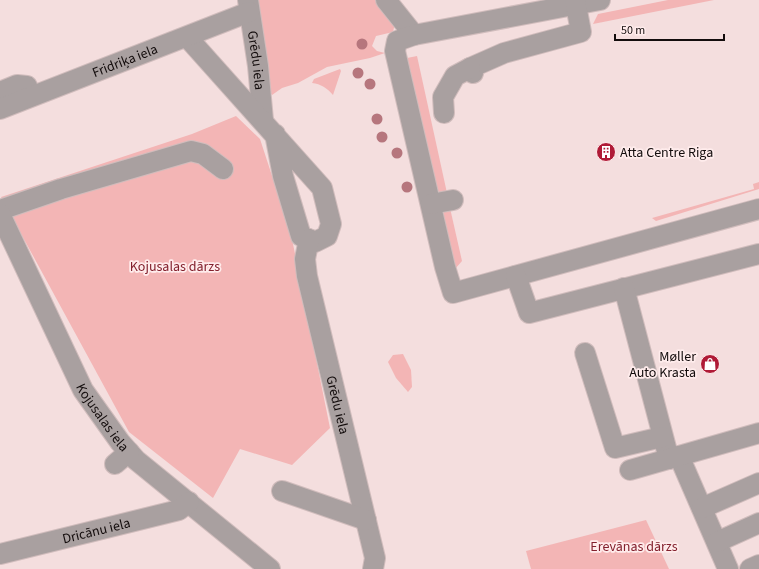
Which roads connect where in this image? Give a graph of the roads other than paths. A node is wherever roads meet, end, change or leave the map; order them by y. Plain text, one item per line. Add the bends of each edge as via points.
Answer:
1 (386, 0) edge
2 (600, 0) edge
3 (575, 2) edge
4 (248, 6) edge
5 (187, 37) junction
6 (398, 40) junction
7 (27, 86) dead end
8 (0, 92) edge
9 (0, 109) edge
10 (444, 113) dead end
11 (269, 127) junction
12 (223, 169) dead end
13 (453, 200) dead end
14 (431, 204) junction
15 (759, 209) edge
16 (0, 210) edge
17 (0, 214) edge
18 (309, 240) junction
19 (759, 254) edge
20 (516, 276) junction
21 (624, 288) junction
22 (585, 353) dead end
23 (759, 433) edge
24 (662, 437) junction
25 (674, 457) junction
26 (630, 470) dead end
27 (759, 483) edge
28 (282, 491) dead end
29 (190, 502) junction
30 (702, 508) junction
31 (366, 520) junction
32 (759, 523) edge
33 (716, 542) junction
34 (0, 554) edge
35 (759, 565) edge
36 (267, 568) edge
37 (373, 569) edge
38 (728, 569) edge
39 (750, 569) edge

1 - 6 street
2 - 3 street
3 - 6 street
3 - 10 street via 581,32 504,53 455,76 443,97
4 - 5 street, Fridriķa iela
4 - 11 street, Grēdu iela
5 - 9 street, Fridriķa iela
5 - 11 street, Grēdu iela
6 - 14 street via 395,51
7 - 8 street via 17,85
11 - 18 street, Grēdu iela via 301,236
11 - 18 street, Grēdu iela via 322,188 331,224 327,236 315,242
12 - 16 street via 203,154 191,151 61,188
13 - 14 street
14 - 20 street via 453,294
15 - 20 street
17 - 29 street, Kojusalas iela via 83,390 120,442 122,458 159,478
18 - 31 street, Grēdu iela via 305,259 307,276
19 - 21 street
20 - 21 street via 529,312
21 - 24 street
22 - 24 street via 615,448
23 - 25 street
24 - 25 street
25 - 26 street
25 - 30 street
27 - 30 street
28 - 31 street
29 - 34 street, Dricānu iela via 179,510
29 - 36 street, Kojusalas iela
30 - 33 street
31 - 37 street, Grēdu iela via 375,558
32 - 33 street
33 - 38 street
35 - 39 street

